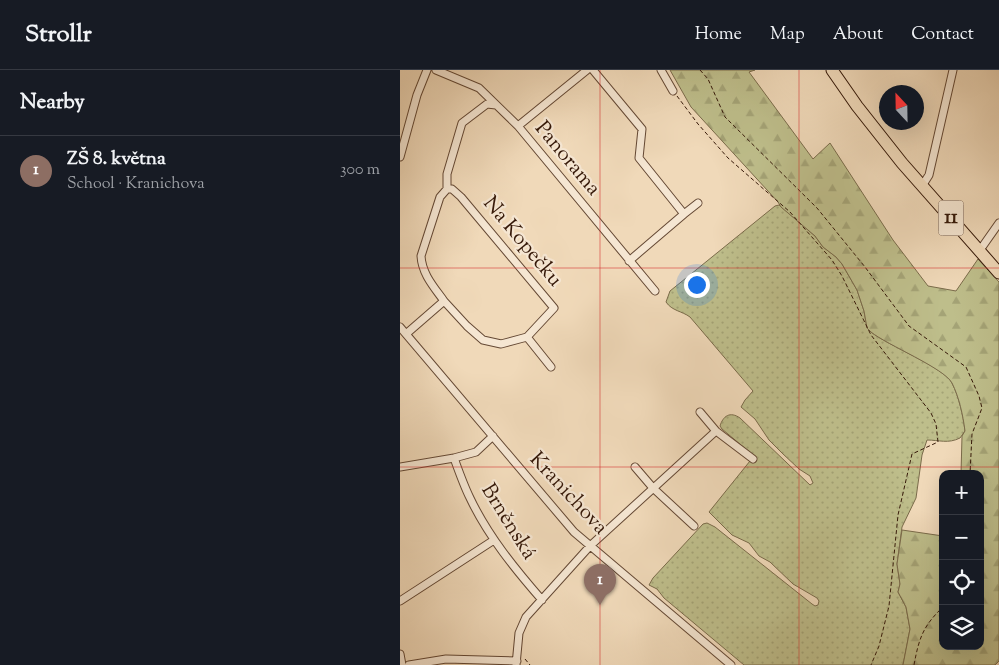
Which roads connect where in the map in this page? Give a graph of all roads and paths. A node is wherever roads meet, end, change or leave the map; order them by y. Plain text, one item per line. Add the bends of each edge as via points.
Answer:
1 (427, 70) edge
2 (436, 70) edge
3 (587, 70) edge
4 (593, 70) edge
5 (661, 70) edge
6 (700, 70) edge
7 (954, 70) edge
8 (838, 73) edge
9 (673, 91) joint
10 (496, 105) junction
11 (518, 126) junction
12 (400, 157) edge
13 (922, 186) junction
14 (447, 190) junction
15 (698, 203) dead end
16 (684, 214) junction
17 (999, 222) edge
18 (980, 250) junction
19 (629, 260) junction
20 (999, 273) edge
21 (655, 291) dead end
22 (444, 301) junction
23 (400, 327) edge
24 (406, 334) junction
25 (526, 337) junction
26 (551, 367) dead end
27 (700, 412) dead end
28 (716, 431) junction
29 (493, 436) junction
30 (454, 458) junction
31 (753, 459) dead end
32 (400, 467) edge
33 (635, 467) dead end
34 (970, 470) edge
35 (653, 488) junction
36 (694, 526) dead end
37 (494, 540) junction
38 (590, 546) junction
39 (542, 600) junction
40 (400, 601) edge
41 (939, 611) edge
42 (400, 654) edge
43 (516, 663) edge
44 (402, 665) edge
45 (409, 665) edge
46 (731, 665) edge
47 (871, 665) edge
48 (914, 665) edge

1 - 12 street
2 - 10 street, Panorama via 479,88
3 - 11 street
4 - 16 street via 642,129 639,158
5 - 9 street
6 - 34 path via 725,117 816,208 909,326 966,367 982,408 972,434
7 - 13 street via 928,175
8 - 13 main road, 11 via 881,137
9 - 47 path via 728,158 790,212 832,260 872,335 919,396 936,424 938,442 912,454 908,467 898,515 889,606
10 - 11 street, Panorama
10 - 14 street via 487,104 462,123 447,174
11 - 19 street, Panorama
13 - 18 main road, 11
14 - 22 street via 440,197 421,256 427,278
14 - 25 street, Na Kopečku via 461,197 554,308
15 - 16 street
16 - 19 street
17 - 18 street
18 - 20 main road, 11
19 - 21 street, Panorama
22 - 24 street
22 - 25 street via 483,340 501,344
23 - 24 street, Kranichova
24 - 29 street, Kranichova
25 - 26 street
27 - 28 street
28 - 31 street
28 - 35 street
29 - 30 street via 476,452
29 - 38 street, Kranichova via 574,532
30 - 32 street
30 - 37 street, Brněnská via 470,499
33 - 35 street
35 - 36 street
35 - 38 street
37 - 39 street, Brněnská
37 - 40 street
38 - 39 street
38 - 46 street, Kranichova
39 - 43 street via 522,624
41 - 48 path via 929,621 918,643
42 - 44 street
43 - 45 street via 446,659

